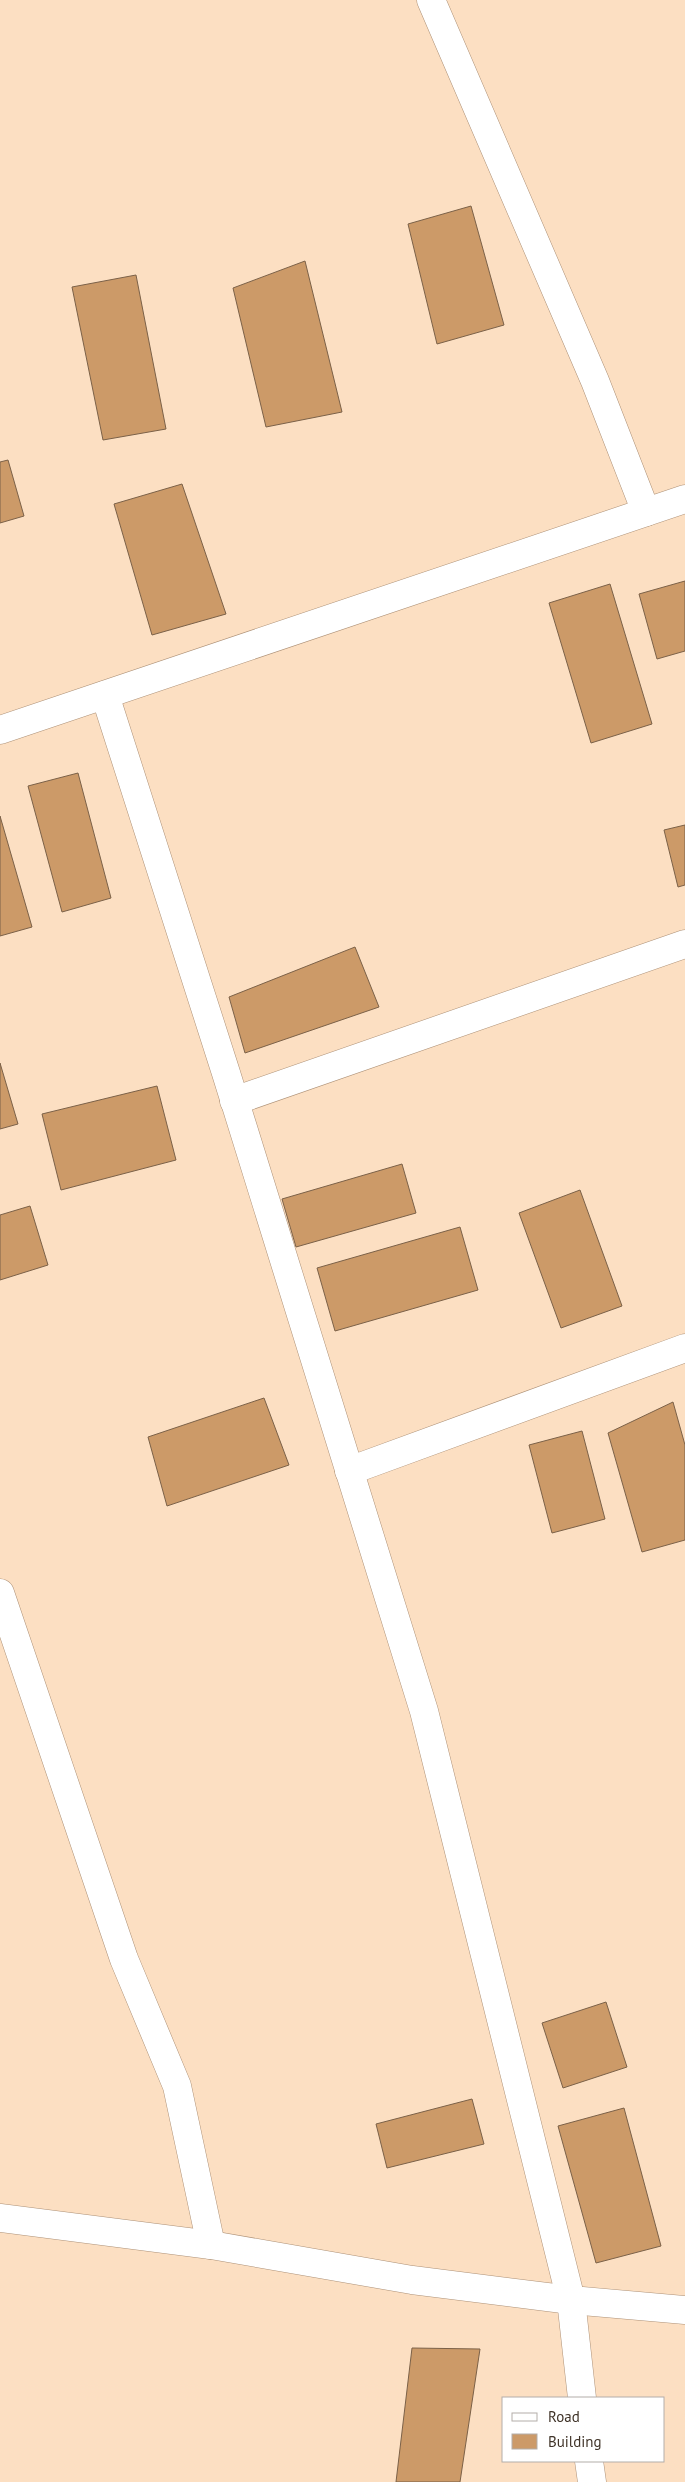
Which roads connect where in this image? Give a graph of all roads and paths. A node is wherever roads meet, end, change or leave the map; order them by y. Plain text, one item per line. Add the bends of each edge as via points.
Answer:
1 (431, 0) edge
2 (685, 499) edge
3 (646, 512) junction
4 (106, 695) junction
5 (0, 730) edge
6 (685, 944) edge
7 (234, 1101) junction
8 (685, 1348) edge
9 (349, 1471) junction
10 (0, 1593) edge
11 (0, 2218) edge
12 (212, 2245) junction
13 (571, 2300) junction
14 (685, 2310) edge
15 (582, 2397) edge
16 (589, 2462) edge
17 (592, 2482) edge

1 - 3 street via 595,381
2 - 3 street
3 - 4 street
4 - 5 street
4 - 7 street
6 - 7 street
7 - 9 street
8 - 9 street
9 - 13 street via 424,1711
10 - 12 street via 124,1959 177,2086
11 - 12 street
12 - 13 street via 412,2280
13 - 14 street
13 - 15 street
16 - 17 street

